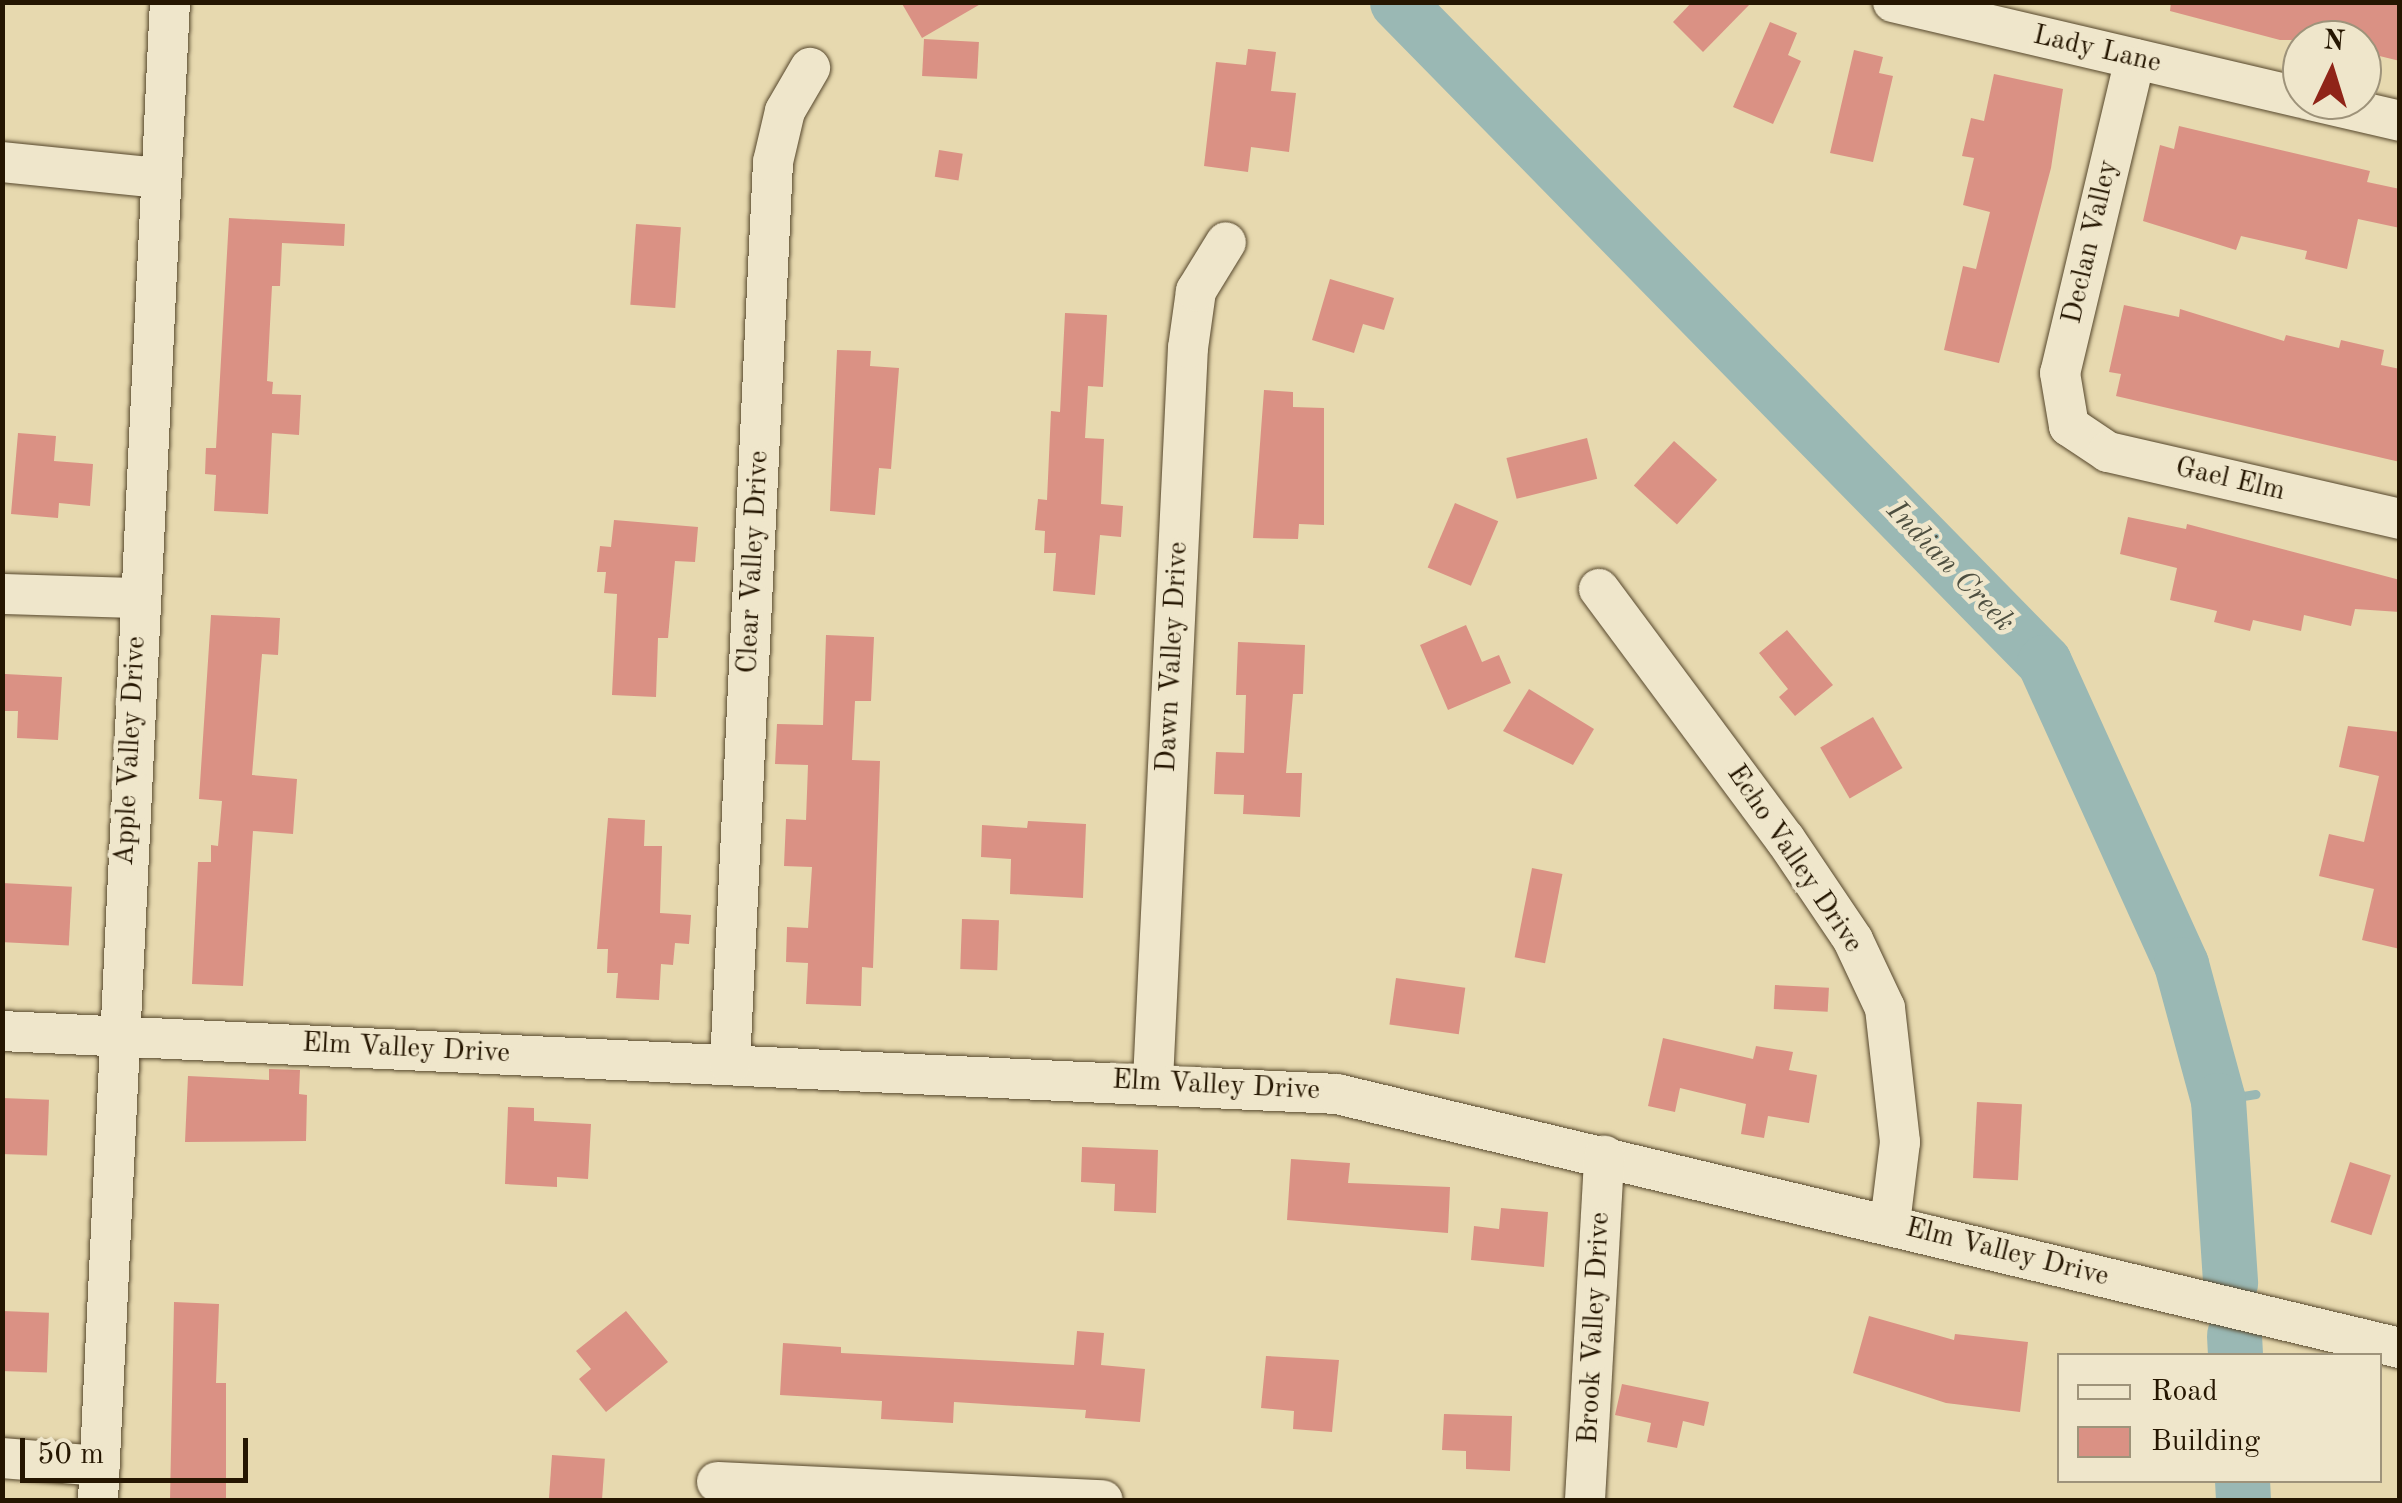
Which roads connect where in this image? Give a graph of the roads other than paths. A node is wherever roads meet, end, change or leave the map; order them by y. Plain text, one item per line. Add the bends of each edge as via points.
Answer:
1 (170, 2) edge
2 (1893, 2) edge
3 (2135, 59) junction
4 (810, 68) dead end
5 (2282, 93) edge
6 (2, 162) edge
7 (160, 178) junction
8 (1226, 242) dead end
9 (2069, 426) joint
10 (2400, 519) edge
11 (1598, 589) dead end
12 (2, 594) edge
13 (139, 598) junction
14 (2, 1031) edge
15 (118, 1036) junction
16 (730, 1064) junction
17 (1154, 1081) junction
18 (1604, 1156) junction
19 (1890, 1224) junction
20 (2400, 1348) edge
21 (2, 1458) edge
22 (717, 1482) dead end
23 (99, 1483) edge
24 (1104, 1500) edge
25 (1585, 1500) edge

1 - 7 street, Apple Valley Drive
2 - 3 street, Lady Lane
3 - 5 street, Lady Lane
3 - 9 street, Declan Valley via 2060,373
4 - 16 street, Clear Valley Drive via 785,112 773,162
6 - 7 street
7 - 13 street, Apple Valley Drive
8 - 17 street, Dawn Valley Drive via 1196,291 1188,348
9 - 10 street, Gael Elm via 2108,452
11 - 19 street, Echo Valley Drive via 1785,839 1853,940 1885,1008 1899,1125
12 - 13 street
13 - 15 street, Apple Valley Drive
14 - 15 street, Elm Valley Drive
15 - 16 street, Elm Valley Drive
15 - 23 street, Apple Valley Drive
16 - 17 street, Elm Valley Drive
17 - 18 street, Elm Valley Drive via 1368,1099
18 - 19 street, Elm Valley Drive
18 - 25 street, Brook Valley Drive
19 - 20 street, Elm Valley Drive
21 - 23 street
22 - 24 street

